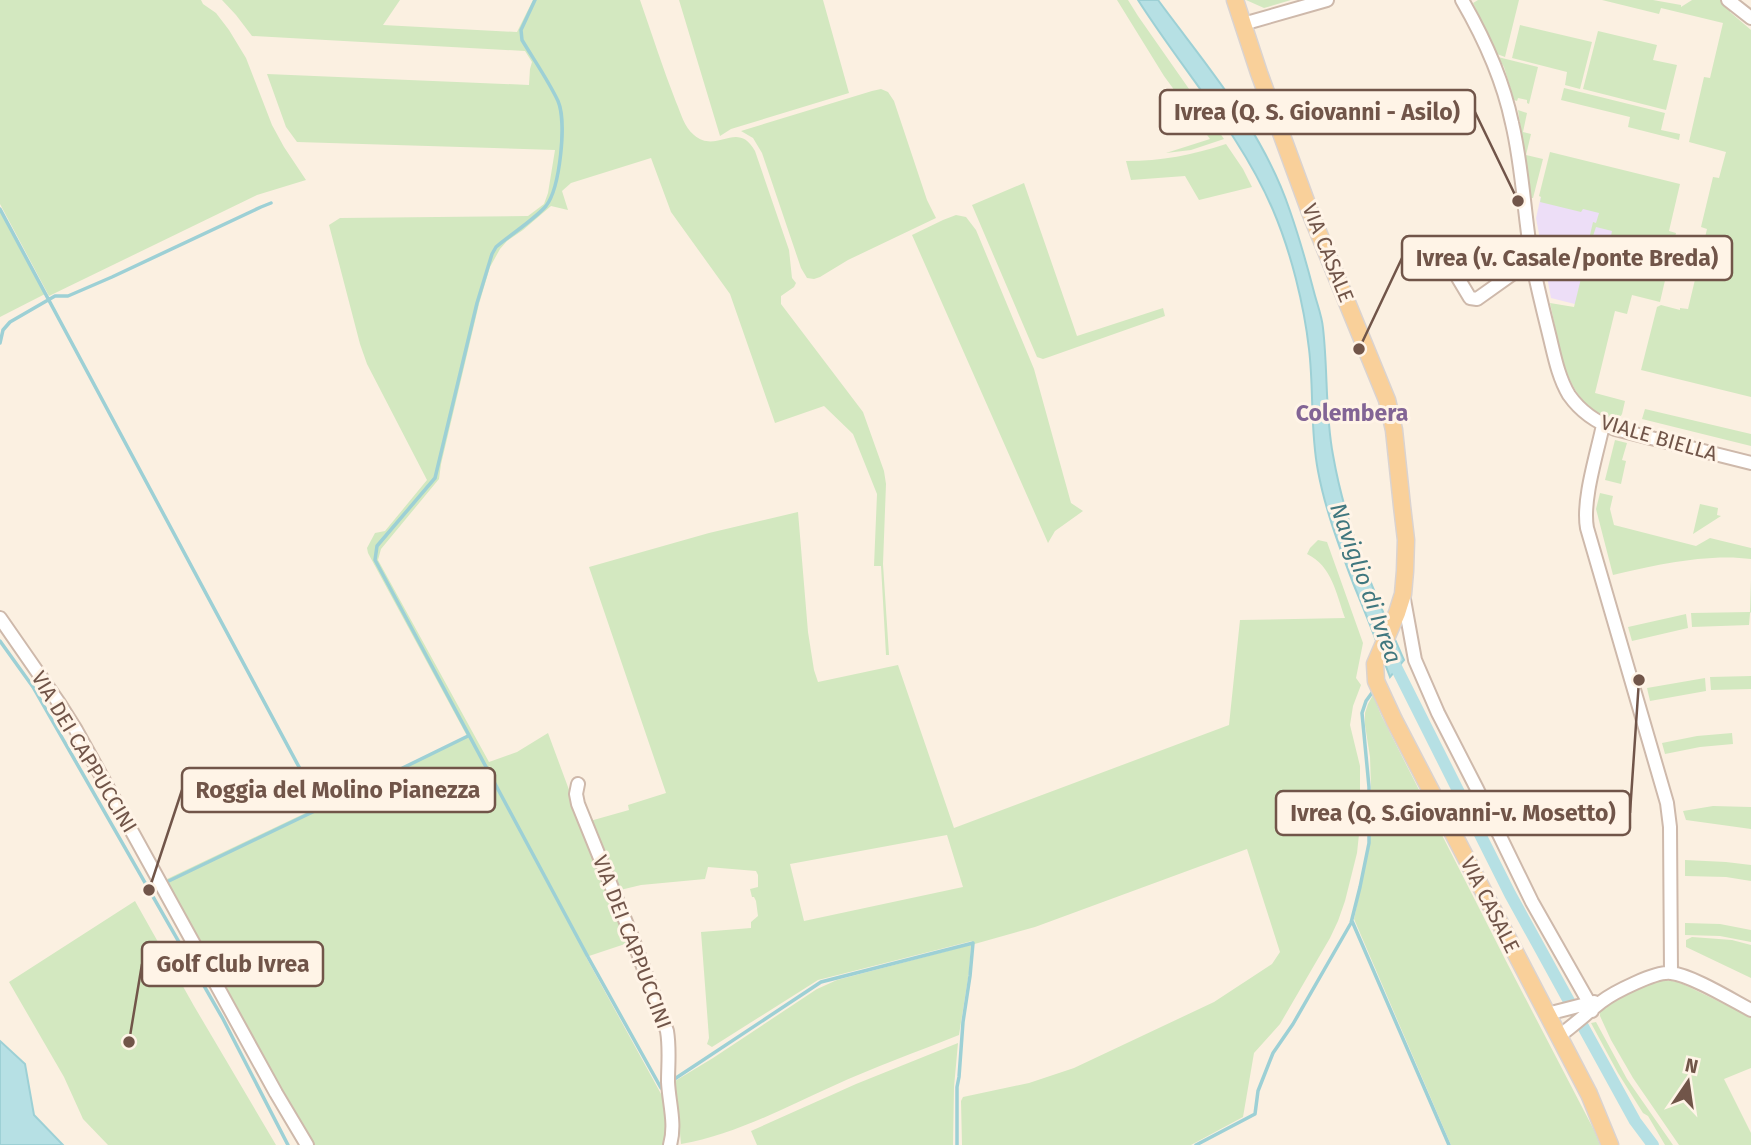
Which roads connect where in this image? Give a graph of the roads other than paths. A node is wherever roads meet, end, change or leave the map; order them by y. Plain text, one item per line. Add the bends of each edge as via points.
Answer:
1 (1235, 0) edge
2 (1327, 0) edge
3 (1462, 0) edge
4 (1728, 0) edge
5 (1751, 18) edge
6 (1243, 24) junction
7 (1532, 260) junction
8 (1458, 278) dead end
9 (1603, 425) junction
10 (1751, 463) edge
11 (1403, 594) junction
12 (0, 618) edge
13 (578, 784) dead end
14 (1671, 973) junction
15 (1590, 1007) junction
16 (1751, 1010) edge
17 (1547, 1014) junction
18 (1564, 1032) junction
19 (307, 1145) edge
20 (670, 1145) edge
21 (1610, 1145) edge

1 - 6 main road, VIA CASALE
2 - 6 street
3 - 7 street, VIALE BIELLA via 1507,103
4 - 5 street
6 - 11 main road, VIA CASALE via 1310,212 1387,400 1406,540
7 - 8 street via 1477,299 1470,298
7 - 9 street, VIALE BIELLA via 1555,359 1568,393 1578,407
9 - 10 street, VIALE BIELLA
9 - 14 street via 1585,515 1667,803
11 - 15 street, VIA CASALE via 1415,660 1433,703 1527,893
11 - 17 main road, VIA CASALE via 1375,664 1376,681
12 - 19 street, VIA DEI CAPPUCCINI via 76,730
13 - 20 street, VIA DEI CAPPUCCINI via 578,804 667,1031
14 - 15 street via 1651,976
14 - 16 street
15 - 17 street
15 - 18 street
17 - 18 main road, VIA CASALE
18 - 21 main road, VIA CASALE

